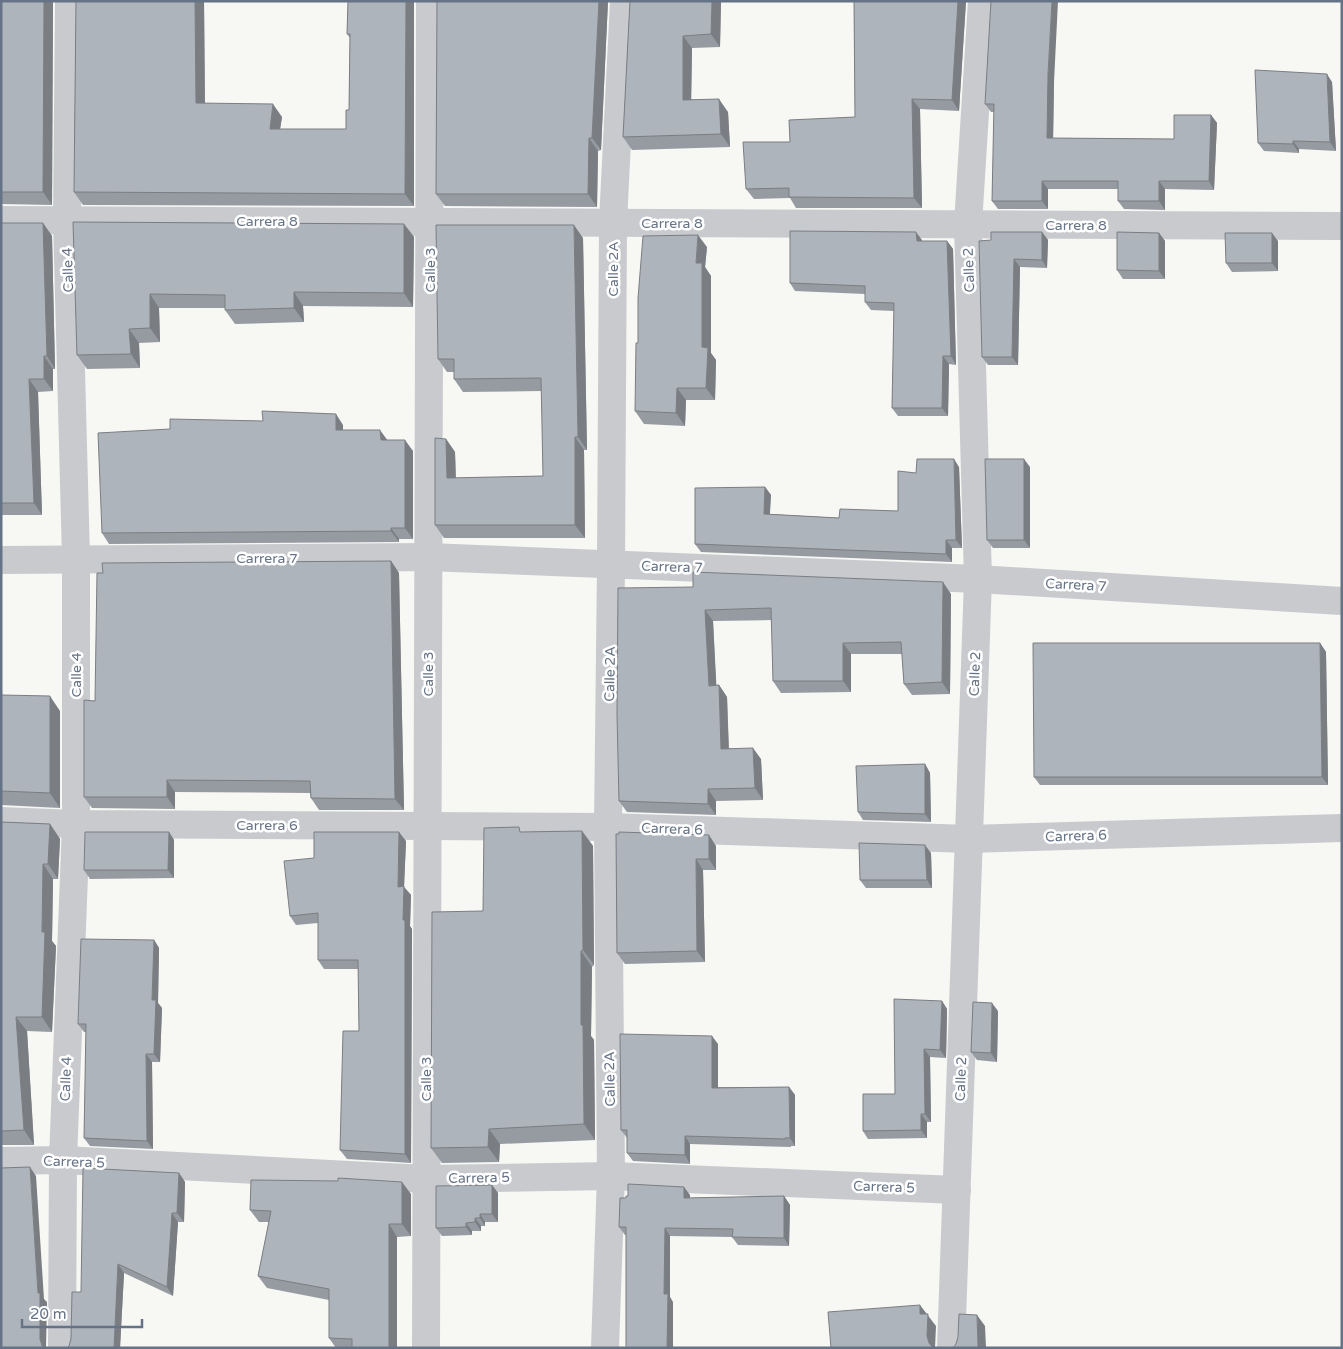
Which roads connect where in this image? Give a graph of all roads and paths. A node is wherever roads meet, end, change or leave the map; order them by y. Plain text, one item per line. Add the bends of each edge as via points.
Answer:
1 (70, 1) edge
2 (430, 1) edge
3 (624, 1) edge
4 (982, 1) edge
5 (1, 220) edge
6 (66, 220) junction
7 (430, 222) junction
8 (613, 222) junction
9 (968, 224) junction
10 (1342, 226) edge
11 (428, 557) junction
12 (76, 558) junction
13 (1, 560) edge
14 (611, 565) junction
15 (978, 579) junction
16 (1342, 601) edge
17 (1, 821) edge
18 (76, 824) junction
19 (428, 825) junction
20 (608, 827) junction
21 (1342, 828) edge
22 (969, 839) junction
23 (63, 1160) junction
24 (1, 1161) edge
25 (612, 1176) junction
26 (426, 1179) junction
27 (957, 1190) junction
28 (62, 1348) edge
29 (426, 1348) edge
30 (605, 1348) edge
31 (951, 1348) edge

1 - 6 street, Calle 4
2 - 7 street, Calle 3
3 - 8 street, Calle 2A
4 - 9 street, Calle 2
5 - 6 street, Carrera 8
6 - 7 street, Carrera 8
6 - 12 street, Calle 4
7 - 8 street, Carrera 8
7 - 11 street, Calle 3
8 - 9 street, Carrera 8
8 - 14 street, Calle 2A
9 - 10 street, Carrera 8
9 - 15 street, Calle 2
11 - 12 street, Carrera 7
11 - 14 street, Carrera 7
11 - 19 street, Calle 3
12 - 13 street, Carrera 7
12 - 18 street, Calle 4
14 - 15 street, Carrera 7
14 - 20 street, Calle 2A
15 - 16 street, Carrera 7
15 - 22 street, Calle 2
17 - 18 street, Carrera 6
18 - 19 street, Carrera 6
18 - 23 street, Calle 4
19 - 20 street, Carrera 6
19 - 26 street, Calle 3
20 - 22 street, Carrera 6
20 - 25 street, Calle 2A
21 - 22 street, Carrera 6
22 - 27 street, Calle 2
23 - 24 street, Carrera 5
23 - 26 street, Carrera 5
23 - 28 street, Calle 4
25 - 26 street, Carrera 5
25 - 27 street, Carrera 5
25 - 30 street, Calle 2A
26 - 29 street, Calle 3
27 - 31 street, Calle 2

